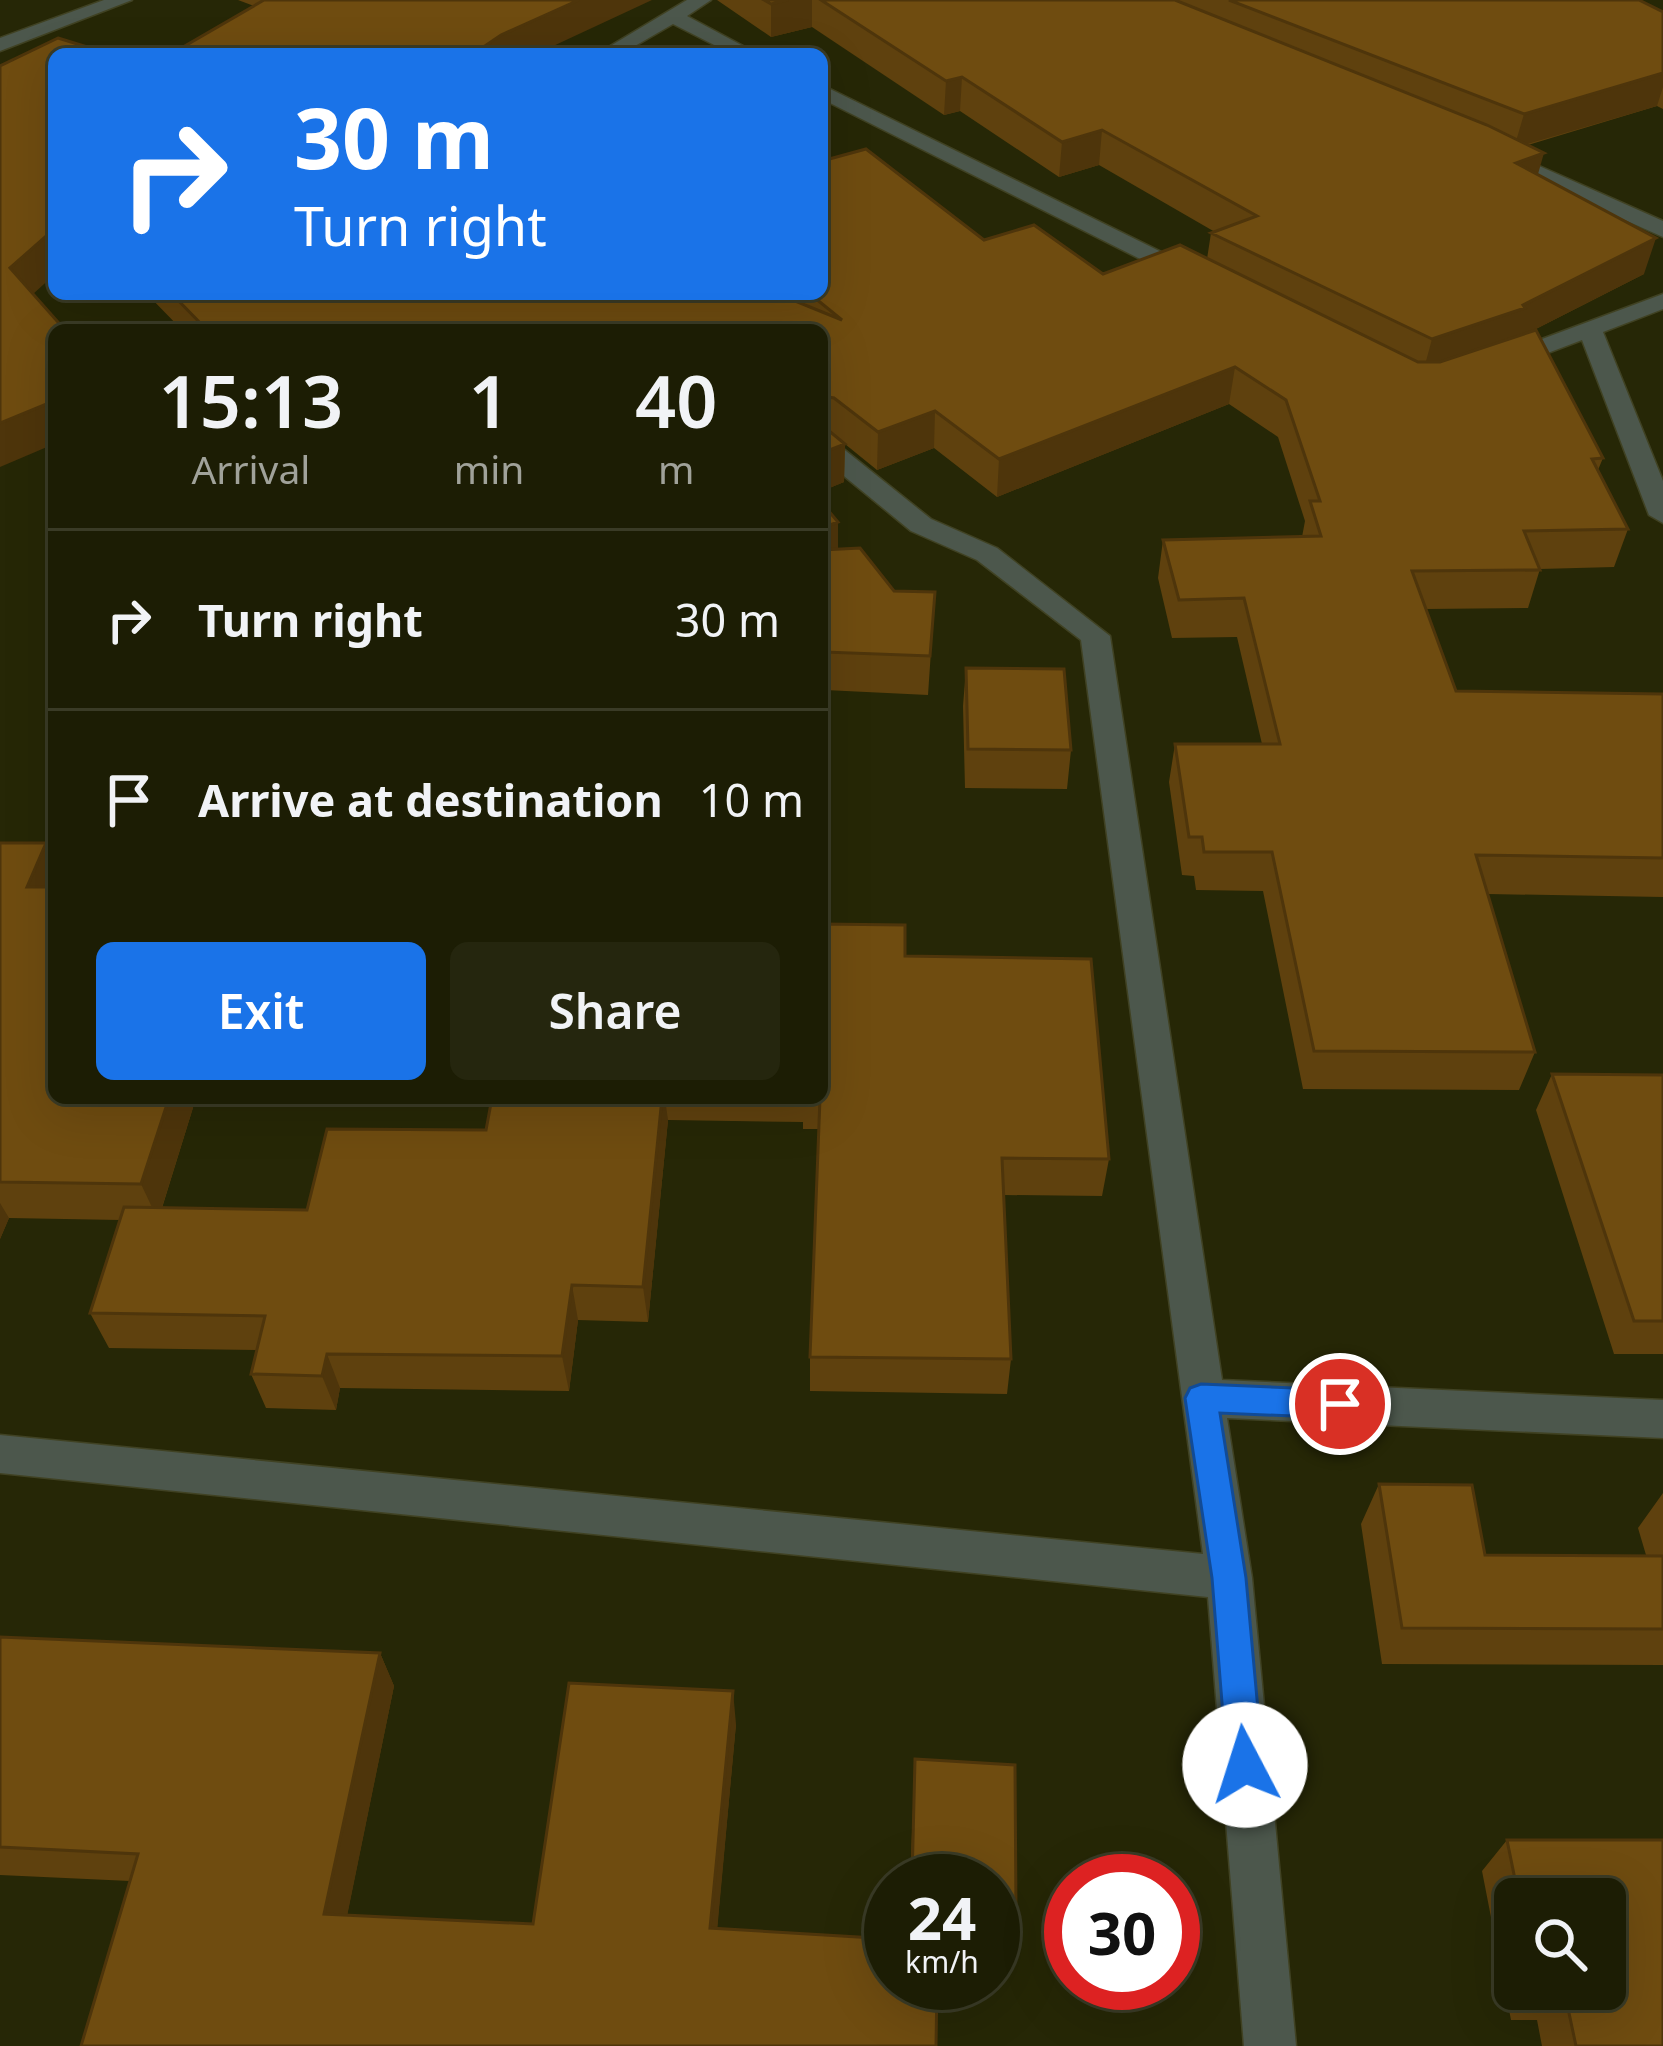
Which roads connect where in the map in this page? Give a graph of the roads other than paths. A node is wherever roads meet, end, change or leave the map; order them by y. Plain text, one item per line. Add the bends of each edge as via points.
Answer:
1 (122, 0) edge
2 (701, 0) edge
3 (674, 16) junction
4 (0, 45) edge
5 (618, 48) edge
6 (736, 48) edge
7 (828, 94) edge
8 (1479, 146) edge
9 (1663, 230) edge
10 (1206, 284) edge
11 (1663, 301) edge
12 (1591, 332) junction
13 (1484, 368) edge
14 (828, 450) edge
15 (1663, 515) edge
16 (1201, 1398) junction
17 (1663, 1419) edge
18 (0, 1454) edge
19 (1229, 1578) junction
20 (1270, 2046) edge

1 - 4 street
2 - 3 street
3 - 5 street
3 - 6 street
7 - 10 street
8 - 9 street
11 - 12 street
12 - 13 street
12 - 15 street
14 - 16 street via 920,525 987,554 1096,635
16 - 17 street
16 - 19 street
18 - 19 street
19 - 20 street

